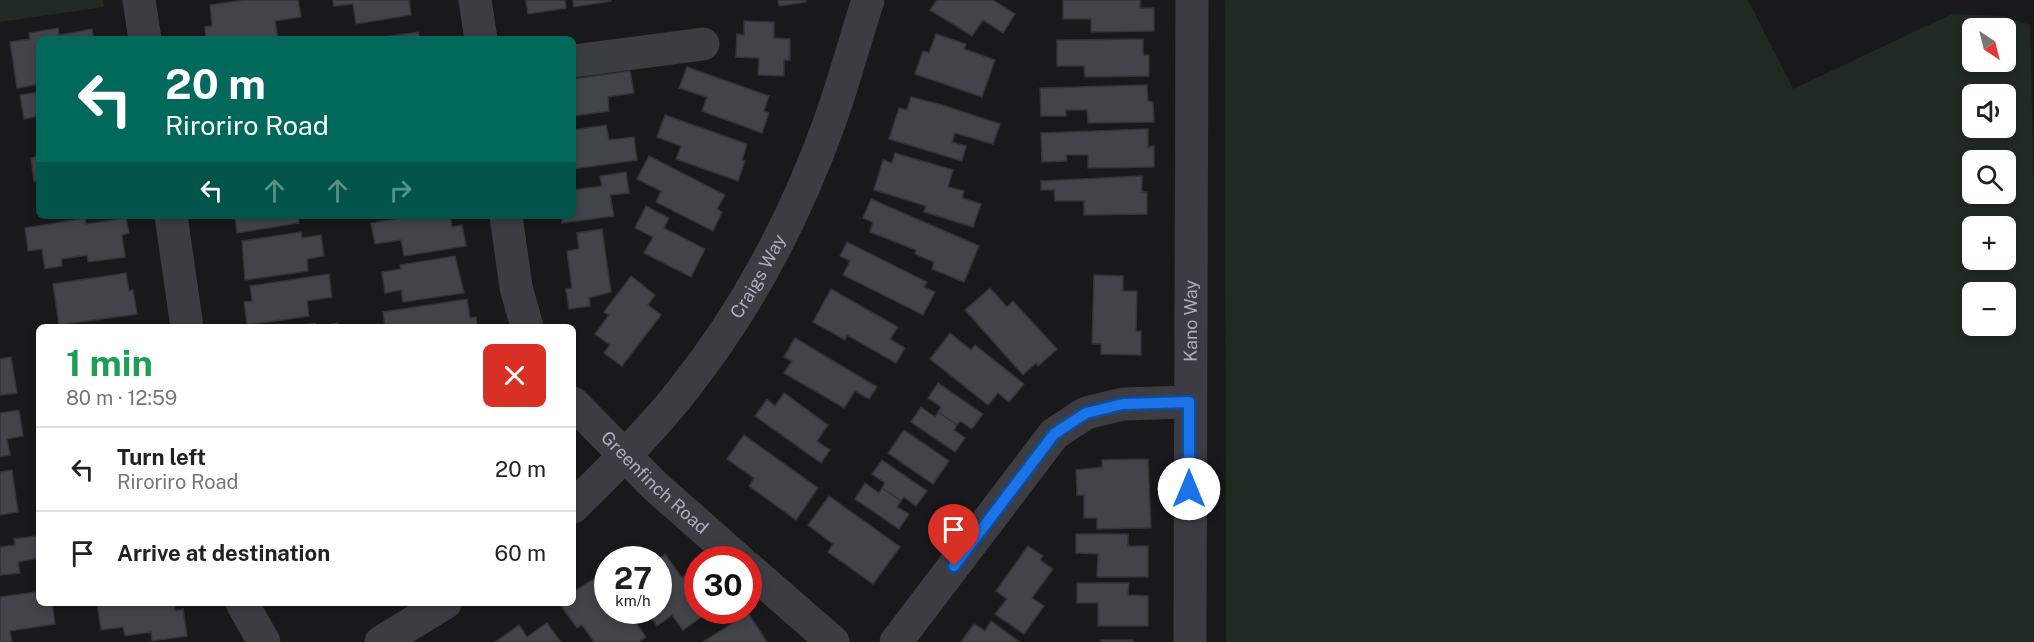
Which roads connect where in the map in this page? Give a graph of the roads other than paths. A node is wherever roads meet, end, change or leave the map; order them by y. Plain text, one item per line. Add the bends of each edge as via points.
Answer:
1 (139, 0) edge
2 (475, 0) edge
3 (868, 0) edge
4 (1192, 0) edge
5 (145, 36) edge
6 (481, 36) edge
7 (703, 44) dead end
8 (576, 61) edge
9 (171, 219) edge
10 (506, 219) edge
11 (187, 324) edge
12 (526, 324) edge
13 (1189, 402) junction
14 (576, 406) edge
15 (625, 455) junction
16 (576, 504) edge
17 (723, 546) edge
18 (762, 580) edge
19 (244, 606) edge
20 (440, 606) edge
21 (264, 642) edge
22 (381, 642) edge
23 (833, 642) edge
24 (896, 642) edge
25 (1190, 642) edge

1 - 5 street
2 - 6 street
3 - 15 street, Craigs Way via 830,121 767,263 729,327 686,387
4 - 13 street, Kano Way
7 - 8 street
9 - 11 street
10 - 12 street via 516,287
13 - 24 street via 1123,404 1086,413 1054,434
13 - 25 street, Kano Way
14 - 15 street, Greenfinch Road
15 - 16 street, Craigs Way
15 - 17 street, Greenfinch Road
18 - 23 street
19 - 21 street
20 - 22 street

